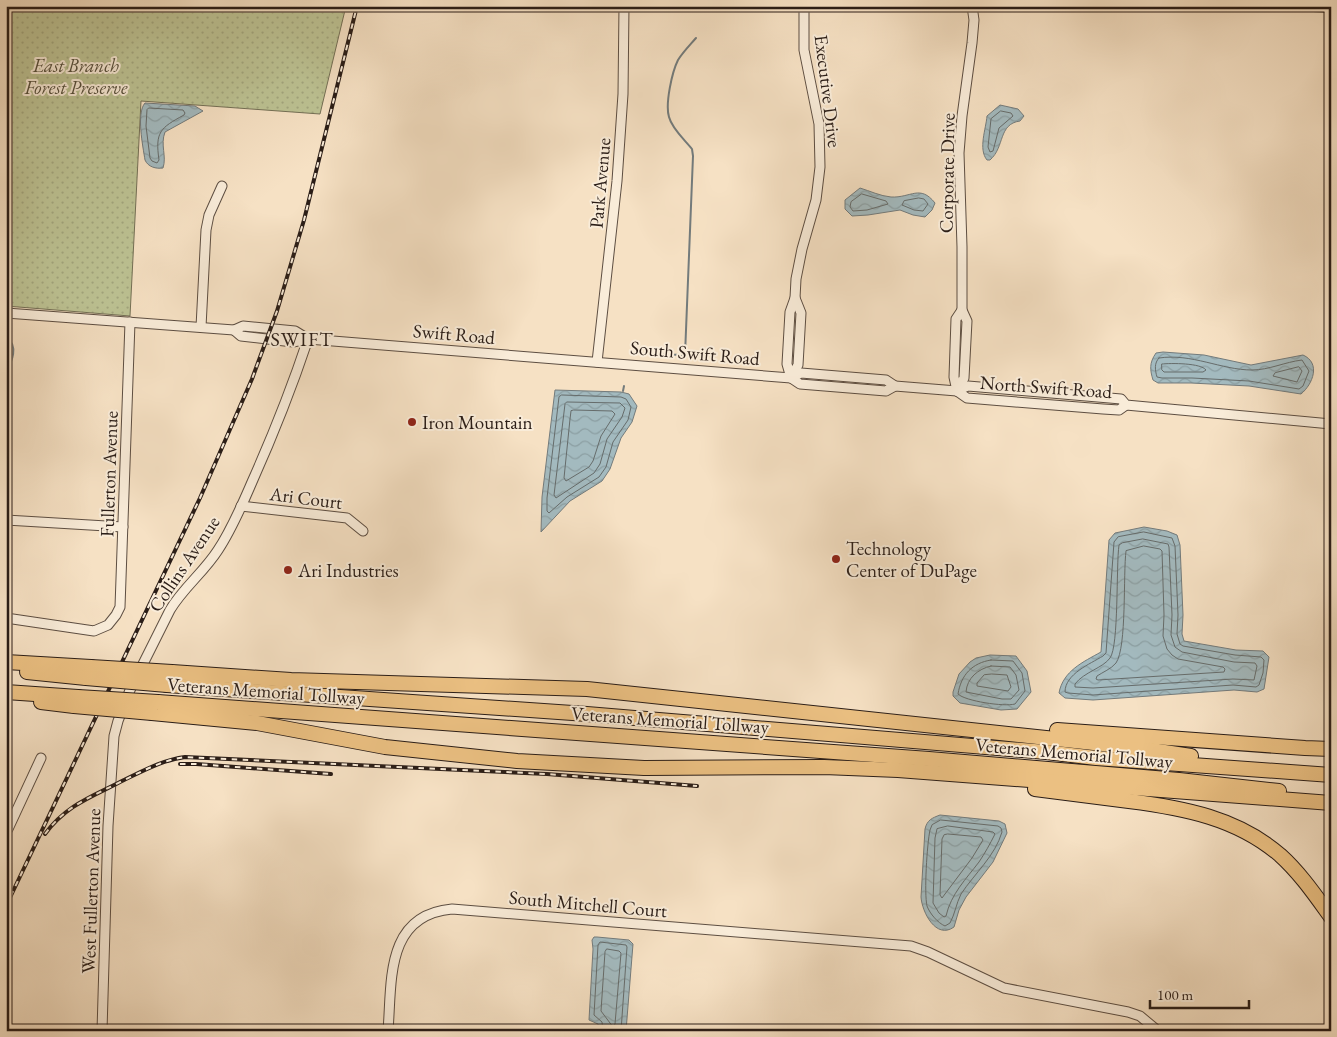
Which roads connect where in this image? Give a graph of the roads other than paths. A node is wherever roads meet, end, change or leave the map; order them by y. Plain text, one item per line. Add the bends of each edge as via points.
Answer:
1 (624, 6) edge
2 (804, 6) edge
3 (972, 6) edge
4 (1308, 6) edge
5 (1331, 8) edge
6 (222, 186) dead end
7 (6, 312) edge
8 (130, 322) junction
9 (201, 327) junction
10 (308, 339) junction
11 (597, 362) junction
12 (791, 378) junction
13 (957, 391) junction
14 (1331, 424) edge
15 (241, 506) junction
16 (6, 520) edge
17 (123, 527) junction
18 (363, 531) dead end
19 (6, 618) edge
20 (6, 662) edge
21 (6, 670) edge
22 (89, 673) junction
23 (169, 678) junction
24 (6, 694) edge
25 (155, 707) junction
26 (931, 726) junction
27 (1331, 748) edge
28 (112, 752) joint
29 (41, 758) dead end
30 (898, 770) junction
31 (1331, 775) edge
32 (1331, 797) edge
33 (1331, 804) edge
34 (7, 829) edge
35 (1331, 917) edge
36 (102, 1031) edge
37 (388, 1031) edge
38 (1158, 1031) edge

1 - 11 street, Park Avenue via 618,181
2 - 12 street, Executive Drive via 804,50 819,124 820,168 816,200 790,312 787,364
3 - 13 street, Corporate Drive via 972,43 959,153 962,310 966,321 964,378
4 - 5 street
6 - 9 street via 206,230
7 - 8 street, Swift Road
8 - 9 street, Swift Road
8 - 17 street, Fullerton Avenue
9 - 10 street, Swift Road via 234,330 243,326 295,331
10 - 11 street, Swift Road
10 - 15 street, Collins Avenue via 285,404
11 - 12 street, South Swift Road
12 - 13 street, South Swift Road via 801,373 886,380 895,386
13 - 14 street, North Swift Road via 967,398 1119,410 1126,405
15 - 18 street, Ari Court via 347,518
15 - 28 street, Collins Avenue via 218,551 175,600 130,690 118,721
16 - 17 street
17 - 19 street, Fullerton Avenue via 120,602 116,615 108,624 94,631
20 - 22 highway
21 - 22 highway, Veterans Memorial Tollway
22 - 23 highway, Veterans Memorial Tollway, bridge
23 - 26 highway via 588,689
23 - 31 highway, Veterans Memorial Tollway via 1096,758
24 - 25 highway, Veterans Memorial Tollway, bridge
25 - 30 highway via 385,747 518,761 644,768
25 - 32 highway, Veterans Memorial Tollway via 939,760 1179,780
26 - 27 highway via 1051,730
26 - 31 highway via 1131,747
28 - 36 street, West Fullerton Avenue
29 - 34 street
30 - 33 highway
30 - 35 highway via 1160,805 1213,817 1244,831 1280,855 1309,886
37 - 38 street, South Mitchell Court via 398,946 414,923 444,910 920,949 1004,988 1128,1012 1140,1016

